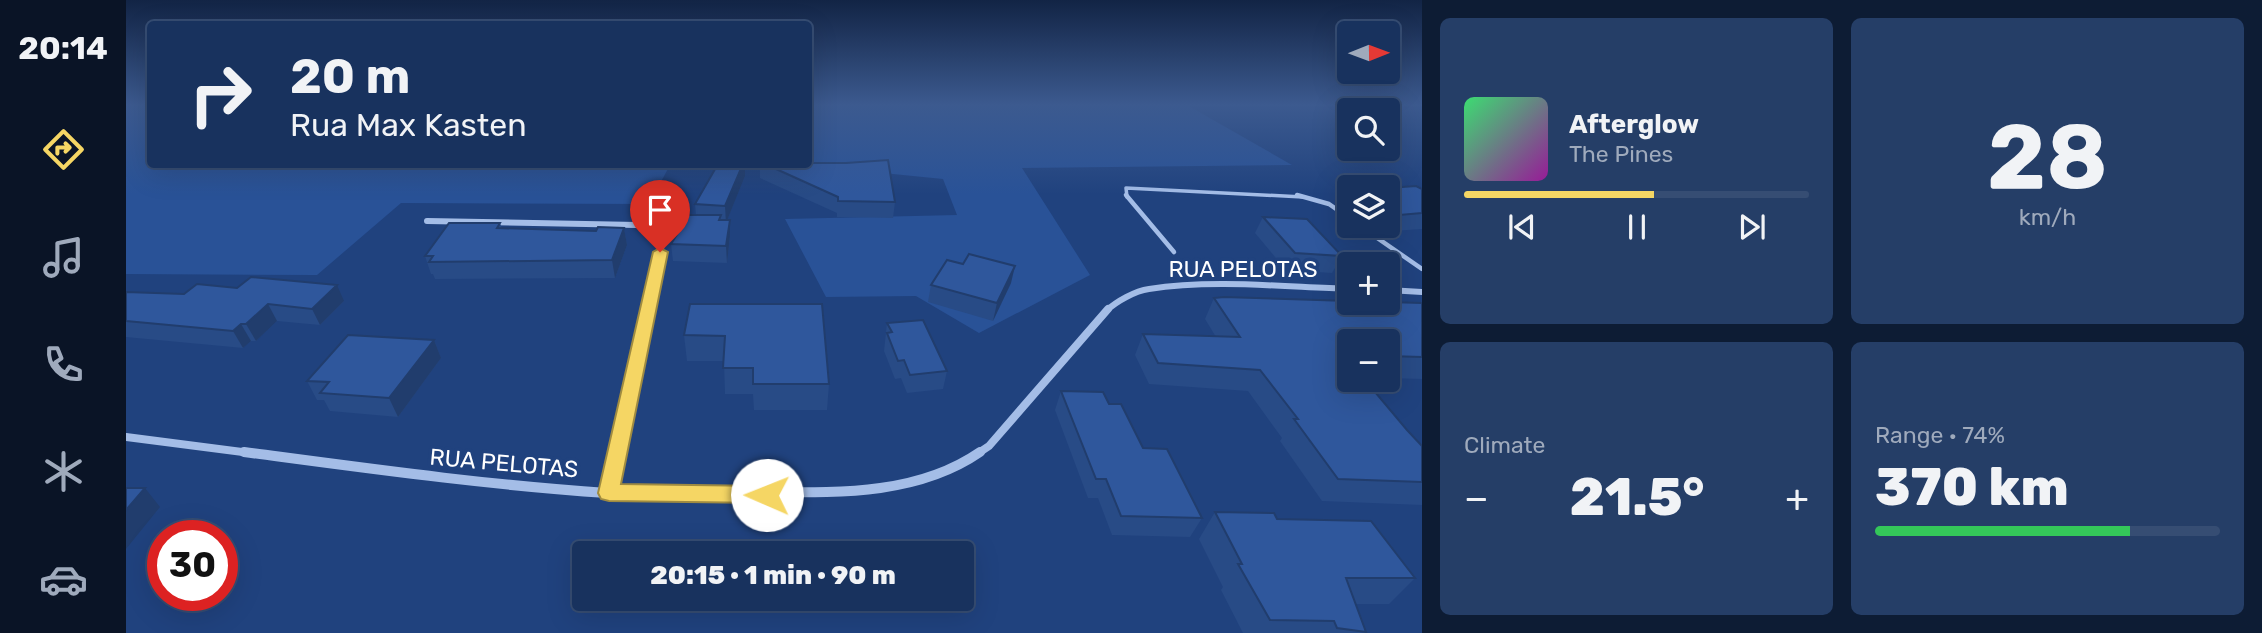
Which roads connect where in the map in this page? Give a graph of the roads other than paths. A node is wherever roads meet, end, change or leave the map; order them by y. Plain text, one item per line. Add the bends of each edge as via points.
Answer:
1 (1337, 210) edge
2 (427, 221) dead end
3 (666, 226) junction
4 (694, 226) edge
5 (1377, 238) edge
6 (1174, 252) dead end
7 (1422, 269) edge
8 (1337, 289) edge
9 (1400, 291) edge
10 (1422, 292) edge
11 (126, 437) edge
12 (609, 493) junction

1 - 6 lane via 1297,195 1126,188 1125,194
2 - 3 street
3 - 4 street
3 - 12 street
5 - 7 lane
8 - 12 street, RUA PELOTAS via 1190,286 1147,289 1115,303 989,446 957,468 920,482 815,493
9 - 10 street
11 - 12 street, RUA PELOTAS via 437,477

